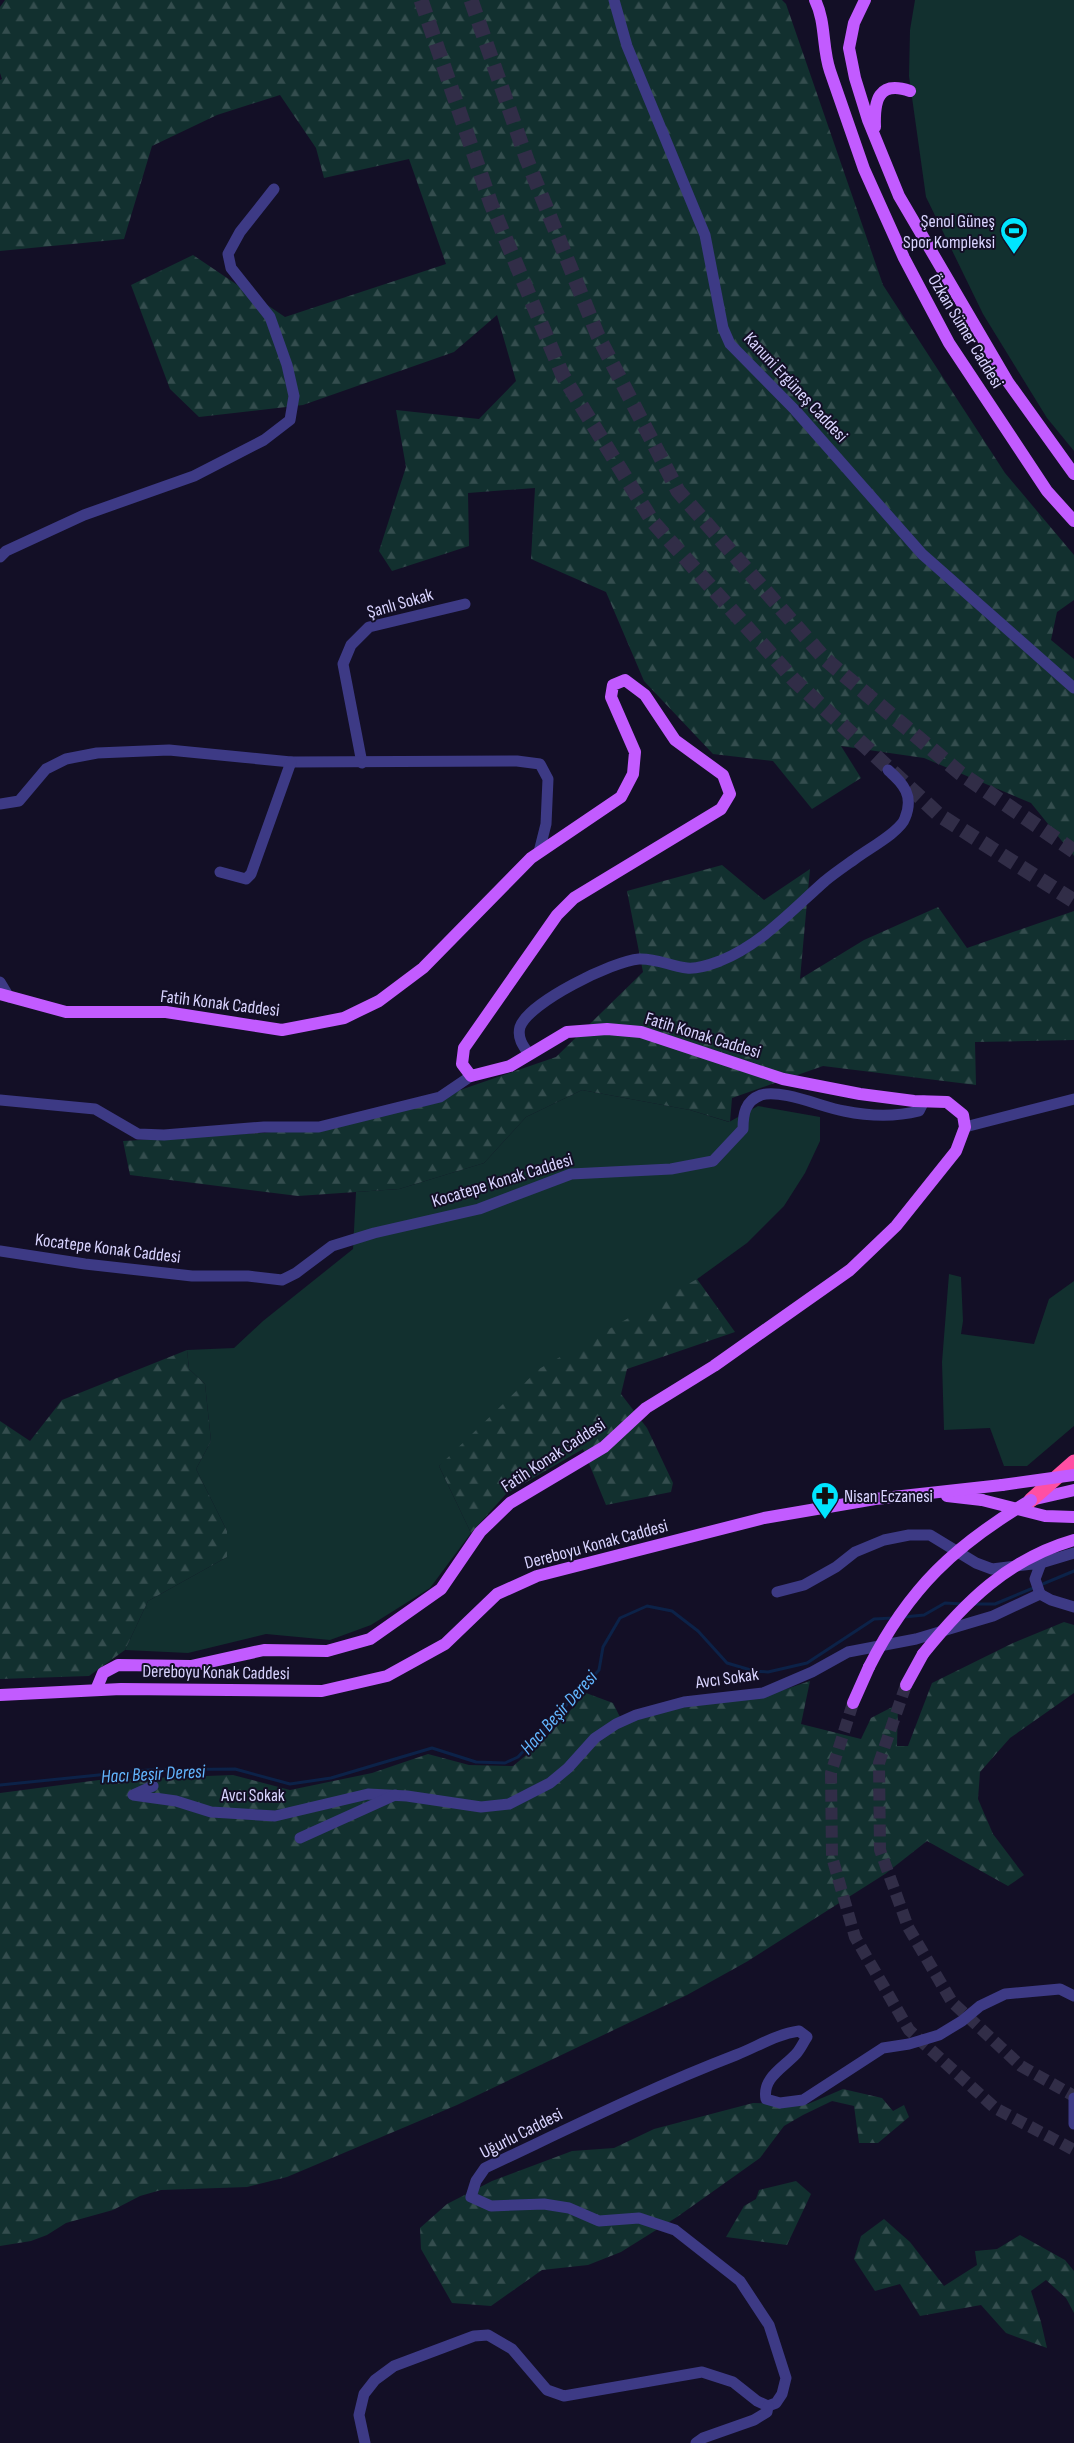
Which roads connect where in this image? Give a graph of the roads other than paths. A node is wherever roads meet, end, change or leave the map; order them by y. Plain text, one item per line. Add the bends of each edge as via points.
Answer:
1 (614, 0) edge
2 (815, 0) edge
3 (865, 0) edge
4 (910, 92) dead end
5 (875, 137) junction
6 (274, 189) dead end
7 (1074, 474) edge
8 (1074, 521) edge
9 (0, 557) edge
10 (465, 604) dead end
11 (1074, 688) edge
12 (290, 762) junction
13 (362, 763) junction
14 (888, 770) dead end
15 (0, 804) edge
16 (539, 852) junction
17 (220, 872) dead end
18 (0, 982) edge
19 (5, 996) edge
20 (529, 1054) junction
21 (471, 1076) junction
22 (1074, 1099) edge
23 (0, 1100) edge
24 (924, 1102) junction
25 (965, 1127) junction
26 (0, 1251) edge
27 (1074, 1462) edge
28 (1074, 1475) edge
29 (1074, 1490) edge
30 (922, 1494) junction
31 (1031, 1500) junction
32 (1074, 1517) edge
33 (1074, 1540) edge
34 (1074, 1553) edge
35 (1041, 1564) junction
36 (777, 1592) dead end
37 (1040, 1594) junction
38 (1074, 1607) edge
39 (906, 1685) tunnel mouth
40 (96, 1690) junction
41 (0, 1695) edge
42 (853, 1703) tunnel mouth
43 (153, 1786) dead end
44 (397, 1794) junction
45 (300, 1838) dead end
46 (1074, 1996) edge
47 (1074, 2098) edge
48 (1074, 2124) edge
49 (768, 2406) junction
50 (365, 2443) edge
51 (696, 2443) edge

1 - 11 street, Kanuni Ergüneş Caddesi via 628,46 705,235 723,328 730,344 795,410 922,554
2 - 8 main road, Özkan Sümer Caddesi via 830,71 864,169 904,258 948,343 1047,492
3 - 5 main road, Özkan Sümer Caddesi via 854,23 849,48 854,78
4 - 5 main road via 897,87 878,96 874,110
5 - 7 main road, Özkan Sümer Caddesi via 899,196 960,302 1008,382
6 - 9 street via 240,232 228,254 231,268 270,317 294,396 290,420 264,440 194,476 84,515
10 - 13 street, Şanlı Sokak via 369,626 351,645 343,664
12 - 13 street
12 - 15 street via 169,750 97,753 66,759 46,769 19,800
12 - 17 street via 251,874 246,880
13 - 16 street via 517,761 540,764 548,778 546,824
14 - 20 street via 902,782 909,795 905,820 826,880 782,922 754,943 720,961 689,968 639,959 609,967 551,997 528,1015 520,1028 520,1043
16 - 19 main road, Fatih Konak Caddesi via 402,986 380,1001 344,1018 282,1030 166,1012 66,1012
16 - 21 main road, Fatih Konak Caddesi via 621,797 634,774 634,752 611,697 613,685 625,680 645,695 675,740 723,775 730,794 721,809 574,898 557,915 464,1048 462,1064
18 - 19 street
20 - 21 main road, Fatih Konak Caddesi via 510,1066
20 - 24 main road, Fatih Konak Caddesi via 568,1032 607,1029 641,1032 783,1079
21 - 23 street via 440,1097 319,1127 264,1127 164,1135 138,1134 95,1109
22 - 25 street
24 - 25 main road, Fatih Konak Caddesi via 947,1102 963,1115
24 - 26 street, Kocatepe Konak Caddesi via 919,1110 878,1115 844,1111 780,1095 762,1095 748,1103 743,1115 743,1129 713,1160 671,1169 571,1174 479,1209 332,1246 282,1280 192,1276
25 - 40 main road, Fatih Konak Caddesi via 956,1151 902,1218 850,1270 714,1366 646,1408 604,1447 510,1503 480,1532 442,1589 370,1639 327,1651 264,1650 191,1666 118,1664 102,1672
27 - 31 highway
28 - 30 main road, bridge
29 - 31 main road
30 - 32 main road, bridge via 982,1500 1045,1516
30 - 40 main road, Dereboyu Konak Caddesi via 764,1518 536,1576 497,1594 445,1644 387,1676 322,1691
31 - 42 main road, bridge via 965,1543 923,1584 902,1610 869,1667
33 - 39 main road, bridge via 1024,1560 993,1581 963,1607 923,1654
34 - 35 street
35 - 36 street via 992,1569 930,1535 909,1535 863,1549 804,1585
35 - 37 street via 1035,1579
37 - 38 street
37 - 44 street, Avcı Sokak via 993,1616 916,1639 848,1652 812,1672 762,1693 684,1702 636,1715 595,1738 550,1783 509,1804 481,1807
40 - 41 main road, Dereboyu Konak Caddesi
43 - 44 street, Avcı Sokak via 133,1795 176,1801 211,1812 275,1816 368,1794
44 - 45 street
46 - 49 street, Uğurlu Caddesi via 1060,1989 1005,1994 980,2006 940,2035 883,2048 803,2100 780,2103 766,2099 764,2090 775,2072 797,2054 807,2037 799,2031 782,2034 755,2048 673,2079 485,2168 476,2181 472,2197 491,2206 544,2204 569,2208 599,2221 639,2218 675,2230 740,2281 769,2325 786,2378 782,2394 776,2403
47 - 48 street
49 - 50 street via 733,2382 702,2372 564,2396 547,2390 512,2349 488,2335 394,2366 375,2380 364,2394 359,2414
49 - 51 street via 767,2412 754,2420

